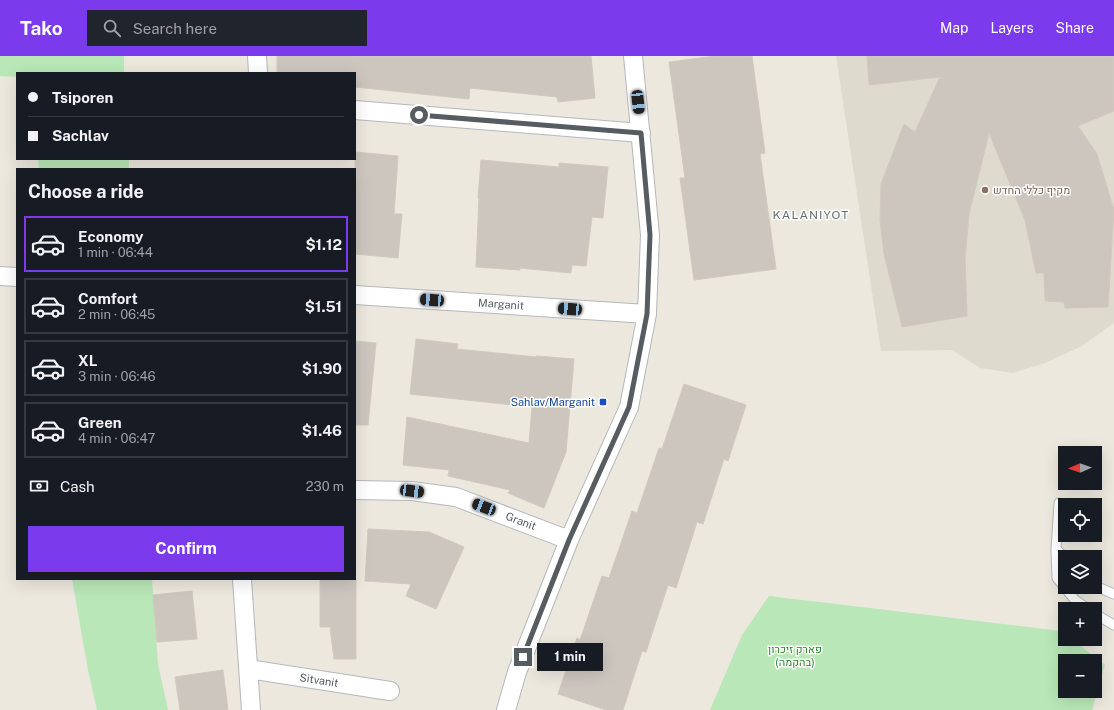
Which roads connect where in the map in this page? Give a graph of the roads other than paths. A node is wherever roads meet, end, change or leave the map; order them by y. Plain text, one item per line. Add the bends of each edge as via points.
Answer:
1 (257, 56) edge
2 (633, 56) edge
3 (258, 72) edge
4 (356, 110) edge
5 (641, 133) junction
6 (0, 276) edge
7 (16, 276) edge
8 (356, 295) edge
9 (647, 314) junction
10 (356, 490) edge
11 (1058, 518) edge
12 (569, 540) junction
13 (1056, 549) joint
14 (242, 580) edge
15 (1102, 589) edge
16 (1114, 594) edge
17 (1078, 602) edge
18 (1102, 618) edge
19 (1114, 625) edge
20 (248, 669) junction
21 (390, 691) dead end
22 (251, 710) edge
23 (506, 710) edge

1 - 3 street
2 - 5 street
4 - 5 street
5 - 9 street via 650,235
6 - 7 street
8 - 9 street, Marganit
9 - 12 street via 629,407
10 - 12 street, Granit via 412,491 456,497
11 - 13 lane
12 - 23 street via 517,672
13 - 17 lane via 1057,578
14 - 20 street
15 - 16 lane
18 - 19 lane
20 - 21 street, Sitvanit
20 - 22 street

